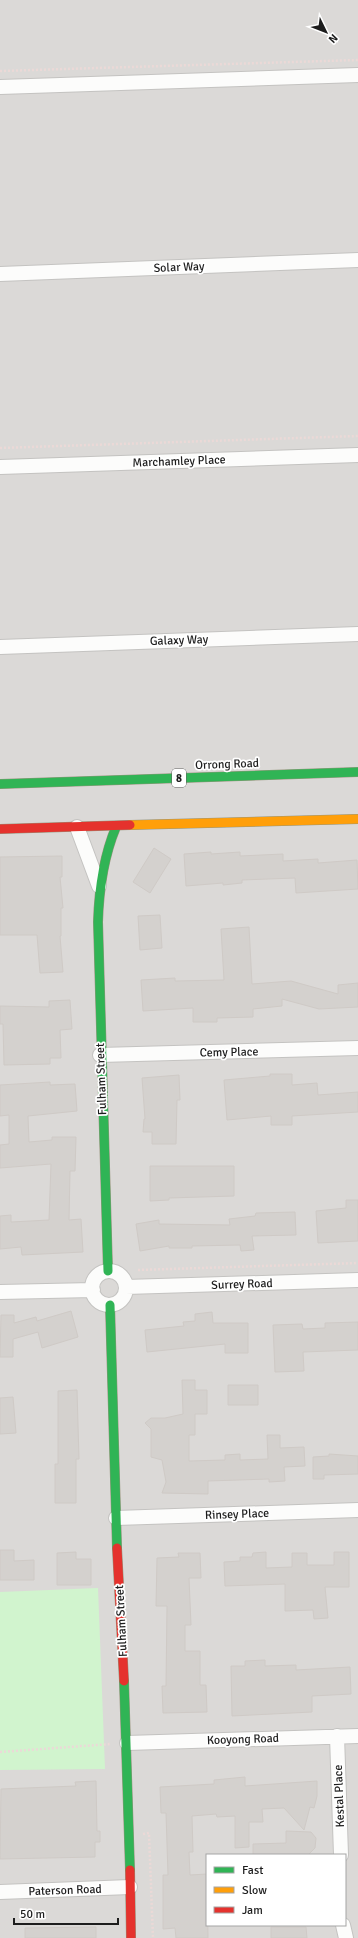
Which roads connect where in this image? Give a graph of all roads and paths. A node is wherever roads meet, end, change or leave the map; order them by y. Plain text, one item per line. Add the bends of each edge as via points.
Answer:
1 (358, 60) edge
2 (0, 71) edge
3 (358, 75) edge
4 (0, 87) edge
5 (358, 260) edge
6 (0, 274) edge
7 (358, 436) edge
8 (0, 448) edge
9 (358, 454) edge
10 (0, 467) edge
11 (358, 634) edge
12 (0, 647) edge
13 (358, 772) edge
14 (0, 784) edge
15 (358, 819) edge
16 (78, 827) junction
17 (116, 827) junction
18 (0, 829) edge
19 (99, 886) junction
20 (358, 1048) edge
21 (100, 1055) junction
22 (358, 1263) edge
23 (138, 1270) dead end
24 (108, 1271) junction
25 (358, 1280) edge
26 (126, 1287) junction
27 (93, 1290) junction
28 (0, 1292) edge
29 (110, 1305) junction
30 (358, 1510) edge
31 (116, 1518) junction
32 (337, 1736) junction
33 (358, 1736) edge
34 (127, 1743) junction
35 (0, 1752) edge
36 (341, 1854) edge
37 (130, 1887) junction
38 (0, 1892) edge
39 (343, 1926) edge
40 (131, 1938) edge
41 (346, 1938) edge

1 - 2 path
3 - 4 street
5 - 6 street, Solar Way
7 - 8 path
9 - 10 street, Marchamley Place
11 - 12 street, Galaxy Way
13 - 14 main road, Orrong Road / 8
15 - 17 main road
16 - 17 main road
16 - 18 main road
16 - 19 street, Fulham Street
17 - 19 main road, Fulham Street via 107,843
19 - 21 main road, Fulham Street
20 - 21 street, Cemy Place
21 - 24 main road, Fulham Street
22 - 23 path
24 - 26 street via 122,1277
24 - 27 street via 98,1275
25 - 26 street, Surrey Road
26 - 29 street via 124,1296
27 - 28 street
27 - 29 street via 98,1301
29 - 31 main road, Fulham Street
30 - 31 street, Rinsey Place
31 - 34 main road, Fulham Street
32 - 33 street, Kooyong Road
32 - 34 street, Kooyong Road
32 - 36 street, Kestal Place
34 - 35 path
34 - 37 main road, Fulham Street
37 - 38 street, Paterson Road
37 - 40 main road, Fulham Street
39 - 41 street

